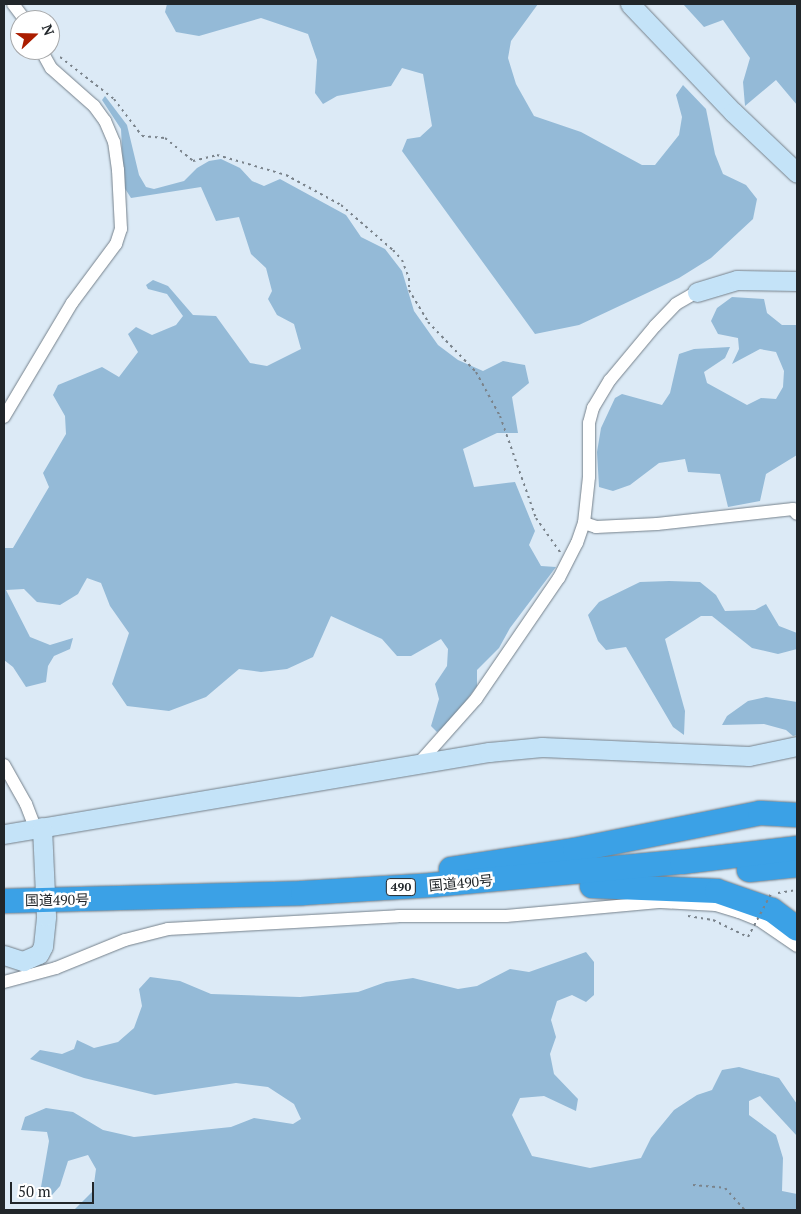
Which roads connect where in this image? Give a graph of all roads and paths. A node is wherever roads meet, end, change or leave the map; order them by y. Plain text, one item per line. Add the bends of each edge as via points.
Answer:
1 (630, 4) edge
2 (60, 58) edge
3 (47, 60) edge
4 (797, 173) edge
5 (797, 281) edge
6 (697, 292) joint
7 (4, 417) edge
8 (797, 514) edge
9 (584, 523) junction
10 (568, 560) junction
11 (797, 746) edge
12 (419, 763) junction
13 (4, 765) edge
14 (797, 815) edge
15 (39, 828) junction
16 (4, 834) edge
17 (797, 848) edge
18 (797, 865) edge
19 (592, 886) junction
20 (797, 890) edge
21 (303, 893) junction
22 (4, 901) edge
23 (46, 908) junction
24 (686, 916) dead end
25 (4, 917) edge
26 (797, 929) edge
27 (797, 946) edge
28 (4, 955) edge
29 (4, 982) edge
30 (694, 1185) dead end
31 (745, 1210) edge

1 - 4 street via 733,112
2 - 10 path via 114,99 142,136 166,138 193,161 217,155 286,175 341,205 393,250 402,260 410,278 409,290 428,322 476,372 510,436 518,472 536,518
3 - 7 street via 105,121 114,142 121,229 116,244 72,303
5 - 6 street via 737,280
6 - 9 street via 676,304 655,326 610,380 593,408 589,423 589,477
8 - 9 street via 792,510 657,524 596,526
9 - 10 street
10 - 12 street via 476,699
11 - 12 street via 749,756 542,747
12 - 15 street
13 - 15 street
14 - 21 highway via 760,813 575,850
15 - 16 street
15 - 23 street
17 - 21 highway, 国道490号 / 490 via 560,874
18 - 19 highway, 国道490号 / 490
19 - 23 highway, 国道490号 / 490 via 311,907
19 - 26 highway via 717,891 772,910
20 - 24 path, bridge via 770,894 748,937 712,920
21 - 23 highway, 国道490号 / 490
22 - 23 highway, 国道490号 / 490
23 - 25 highway, 国道490号 / 490
23 - 28 street via 46,937 39,954 24,961
27 - 29 street via 759,920 739,912 716,905 661,902 506,916 398,916 168,929 125,940 56,968
30 - 31 path via 724,1188

